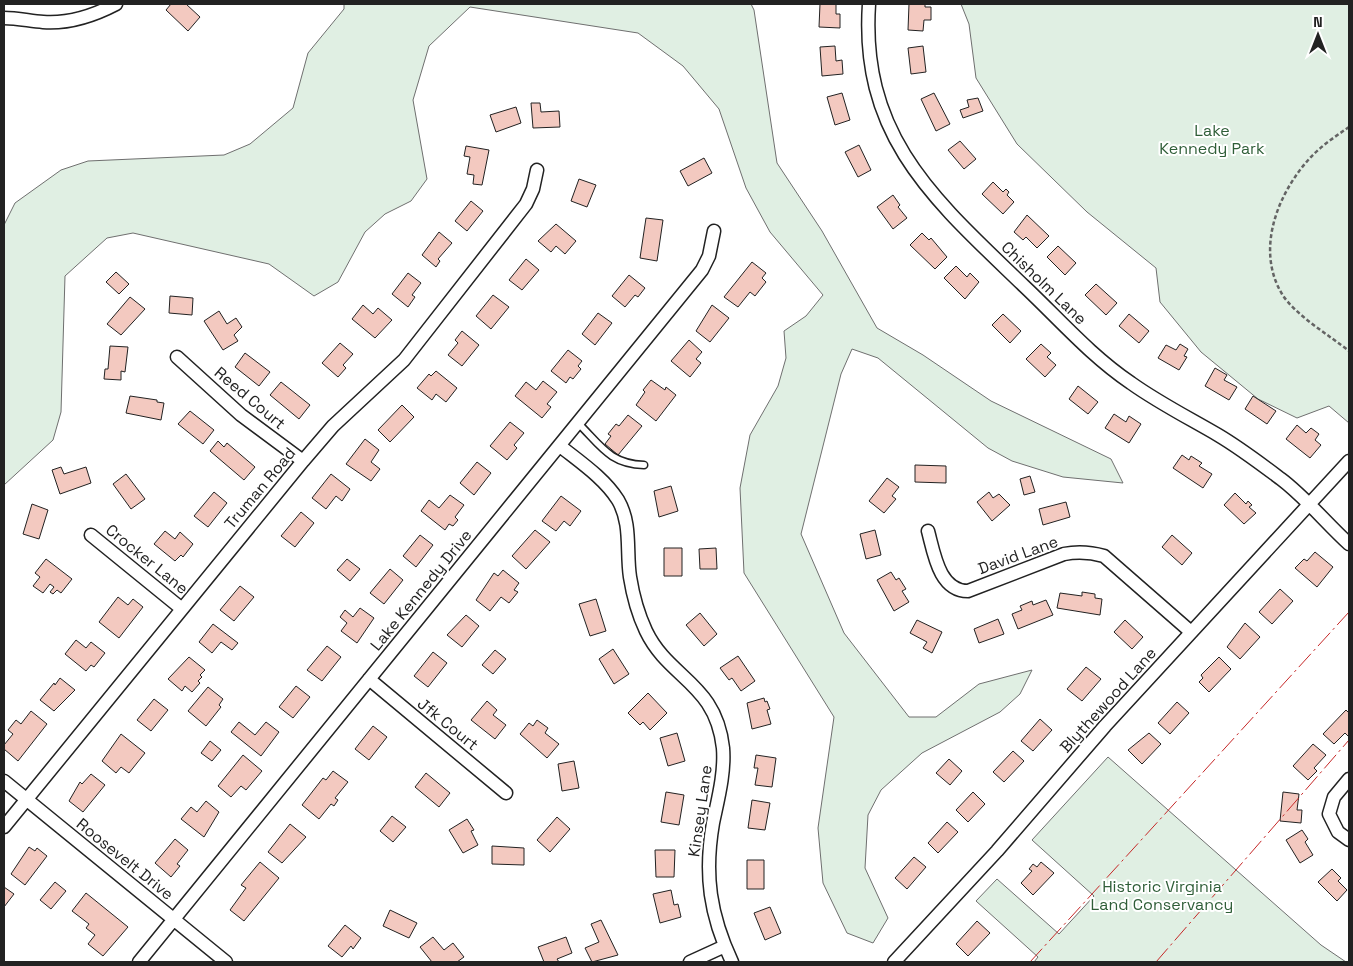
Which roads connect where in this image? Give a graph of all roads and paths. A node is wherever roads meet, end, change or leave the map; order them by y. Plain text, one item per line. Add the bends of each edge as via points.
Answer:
1 (116, 4) edge
2 (870, 4) edge
3 (4, 18) edge
4 (1348, 128) edge
5 (1349, 133) edge
6 (537, 170) dead end
7 (714, 231) dead end
8 (1349, 350) edge
9 (177, 357) dead end
10 (578, 423) junction
11 (560, 446) junction
12 (303, 461) junction
13 (1349, 461) edge
14 (644, 465) dead end
15 (1308, 506) junction
16 (928, 530) dead end
17 (91, 535) dead end
18 (1349, 544) edge
19 (182, 609) junction
20 (1191, 632) junction
21 (369, 679) junction
22 (1349, 779) edge
23 (4, 781) edge
24 (506, 793) dead end
25 (26, 799) junction
26 (4, 827) edge
27 (1349, 840) edge
28 (173, 919) junction
29 (725, 946) junction
30 (139, 962) edge
31 (226, 962) edge
32 (690, 962) edge
33 (732, 962) edge
34 (894, 962) edge

1 - 3 street via 72,20 43,22
2 - 15 street, Chisholm Lane via 870,64 876,92 893,136 926,186 970,234 1102,360 1151,397 1220,436 1274,474
4 - 5 path
4 - 8 path via 1311,157 1292,182 1270,233 1270,251 1283,295 1291,305
6 - 12 street, Truman Road via 526,204 404,360 333,426
7 - 10 street, Lake Kennedy Drive via 709,256 702,270
9 - 12 street, Reed Court via 241,415
10 - 11 street, Lake Kennedy Drive
10 - 14 lane via 615,460
11 - 21 street, Lake Kennedy Drive
11 - 29 street, Kinsey Lane via 599,478 618,502 629,534 630,577 640,620 660,653 708,701 715,715 721,734 723,770 711,835 708,876 712,904
12 - 19 street, Truman Road
13 - 15 street, Blythewood Lane
15 - 18 street, Chisholm Lane
15 - 20 street, Blythewood Lane
16 - 20 street, David Lane via 934,554 951,588 968,591 1064,554 1091,552 1104,556
17 - 19 street, Crocker Lane
19 - 25 street, Truman Road
20 - 34 street, Blythewood Lane
21 - 24 street, Jfk Court
21 - 28 street, Lake Kennedy Drive
22 - 27 street via 1334,797 1329,814 1338,832
23 - 25 street, Roosevelt Drive
25 - 26 street, Truman Road
25 - 28 street, Roosevelt Drive
28 - 30 street, Lake Kennedy Drive
28 - 31 street, Roosevelt Drive
29 - 32 street
29 - 33 street, Kinsey Lane

